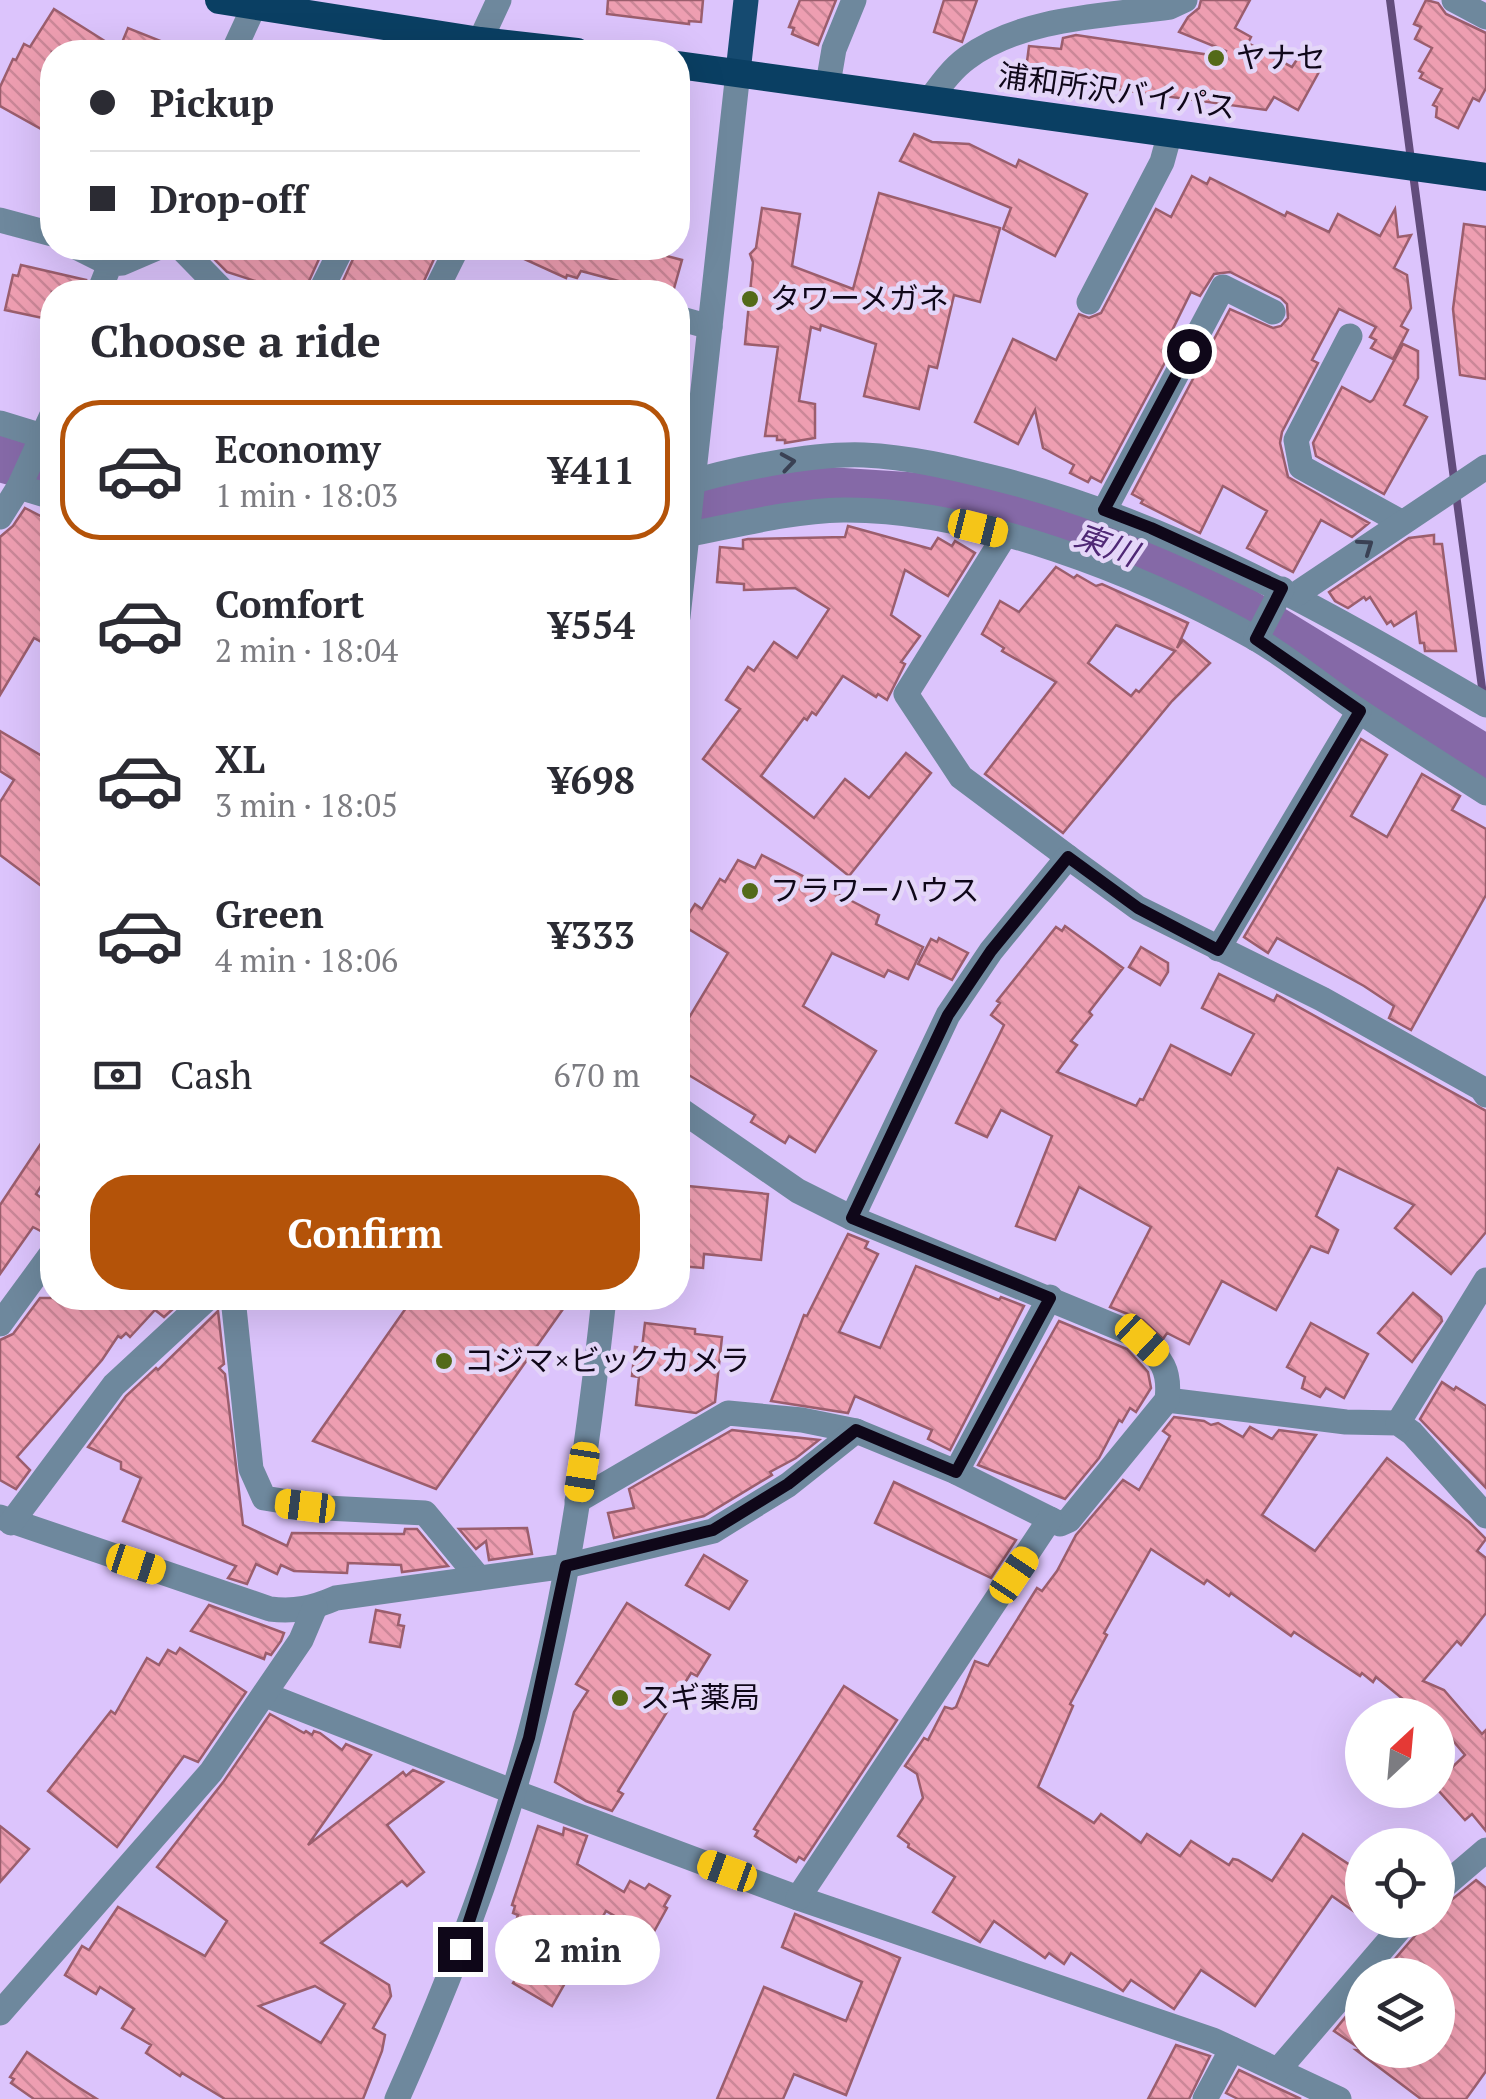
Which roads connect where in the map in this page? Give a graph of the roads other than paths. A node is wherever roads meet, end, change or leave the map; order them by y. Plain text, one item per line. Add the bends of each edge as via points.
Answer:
1 (219, 0) edge
2 (499, 0) edge
3 (746, 0) edge
4 (854, 0) edge
5 (1184, 0) edge
6 (1454, 0) edge
7 (256, 2) edge
8 (1486, 17) edge
9 (239, 40) edge
10 (452, 40) edge
11 (475, 40) edge
12 (690, 66) edge
13 (738, 72) junction
14 (828, 84) junction
15 (930, 98) junction
16 (1170, 133) junction
17 (1486, 177) edge
18 (0, 220) edge
19 (40, 231) edge
20 (102, 260) edge
21 (129, 260) edge
22 (193, 260) edge
23 (110, 264) junction
24 (104, 280) edge
25 (213, 280) edge
26 (1089, 302) dead end
27 (1273, 312) dead end
28 (690, 321) edge
29 (710, 326) junction
30 (1350, 336) dead end
31 (0, 424) edge
32 (40, 434) edge
33 (40, 446) edge
34 (690, 466) edge
35 (1480, 471) edge
36 (21, 482) junction
37 (690, 486) edge
38 (40, 492) edge
39 (1104, 510) junction
40 (0, 517) edge
41 (1401, 522) junction
42 (690, 532) edge
43 (1005, 534) junction
44 (1285, 594) junction
45 (1258, 635) junction
46 (1478, 701) edge
47 (1360, 711) junction
48 (1486, 793) edge
49 (1068, 857) junction
50 (1218, 950) junction
51 (1486, 1095) edge
52 (690, 1116) edge
53 (852, 1218) junction
54 (40, 1269) edge
55 (1486, 1280) edge
56 (1050, 1298) junction
57 (195, 1310) edge
58 (233, 1310) edge
59 (603, 1310) edge
60 (0, 1324) edge
61 (1167, 1400) junction
62 (1398, 1423) junction
63 (856, 1430) junction
64 (956, 1472) junction
65 (577, 1502) junction
66 (1486, 1516) edge
67 (1050, 1519) junction
68 (6, 1520) edge
69 (566, 1566) junction
70 (478, 1578) junction
71 (315, 1607) junction
72 (266, 1694) junction
73 (514, 1792) junction
74 (1486, 1850) edge
75 (1455, 1876) edge
76 (798, 1898) junction
77 (1391, 1938) edge
78 (0, 2013) edge
79 (1232, 2049) junction
80 (1279, 2068) junction
81 (1335, 2098) edge
82 (397, 2099) edge
83 (1205, 2099) edge

1 - 7 highway
2 - 11 street
3 - 13 main road
4 - 14 street
5 - 15 street via 1013,35 971,54
6 - 8 street
7 - 9 street
7 - 10 highway
12 - 13 highway, 浦和所沢バイパス
13 - 14 highway, 浦和所沢バイパス
13 - 29 street
14 - 15 highway, 浦和所沢バイパス
15 - 16 highway, 浦和所沢バイパス
16 - 17 highway, 浦和所沢バイパス
16 - 26 street via 1162,162
18 - 19 street
20 - 23 street
21 - 23 street
22 - 25 street
23 - 24 street
27 - 39 street via 1223,287
28 - 29 street
29 - 34 street
30 - 41 street via 1296,440 1301,467
31 - 32 street
33 - 36 street
35 - 41 street
36 - 38 street
36 - 40 street
37 -> 39 street via 786,462 862,455 963,470
39 - 44 street
44 -> 41 street
42 - 43 street via 845,510
43 - 45 street
43 - 49 street via 906,694 961,777
44 - 45 street
44 - 46 street
45 - 47 street
47 - 48 street
47 - 50 street
49 - 50 street via 1138,908
49 - 53 street via 948,1015
50 - 51 street via 1413,1048
52 - 53 street via 798,1191
53 - 56 street
54 - 60 street
55 - 62 street
56 - 61 street via 1136,1335 1170,1377
56 - 64 street
57 - 68 street via 114,1385
58 - 70 street via 251,1469 264,1498 425,1513
59 - 65 street
61 - 62 street
61 - 67 street via 1069,1520
62 - 66 street
63 - 64 street
63 - 65 street via 728,1413
63 - 69 street via 788,1484 713,1530
64 - 67 street
65 - 69 street
67 - 76 street
68 - 71 street via 270,1608
69 - 70 street
69 - 73 street
70 - 71 street via 336,1598
71 - 72 street
72 - 73 street
72 - 78 street via 168,1824
73 - 76 street
73 - 82 street via 460,1949
74 - 75 street
76 - 79 street
77 - 80 street
79 - 80 street
79 - 83 street
80 - 81 street

